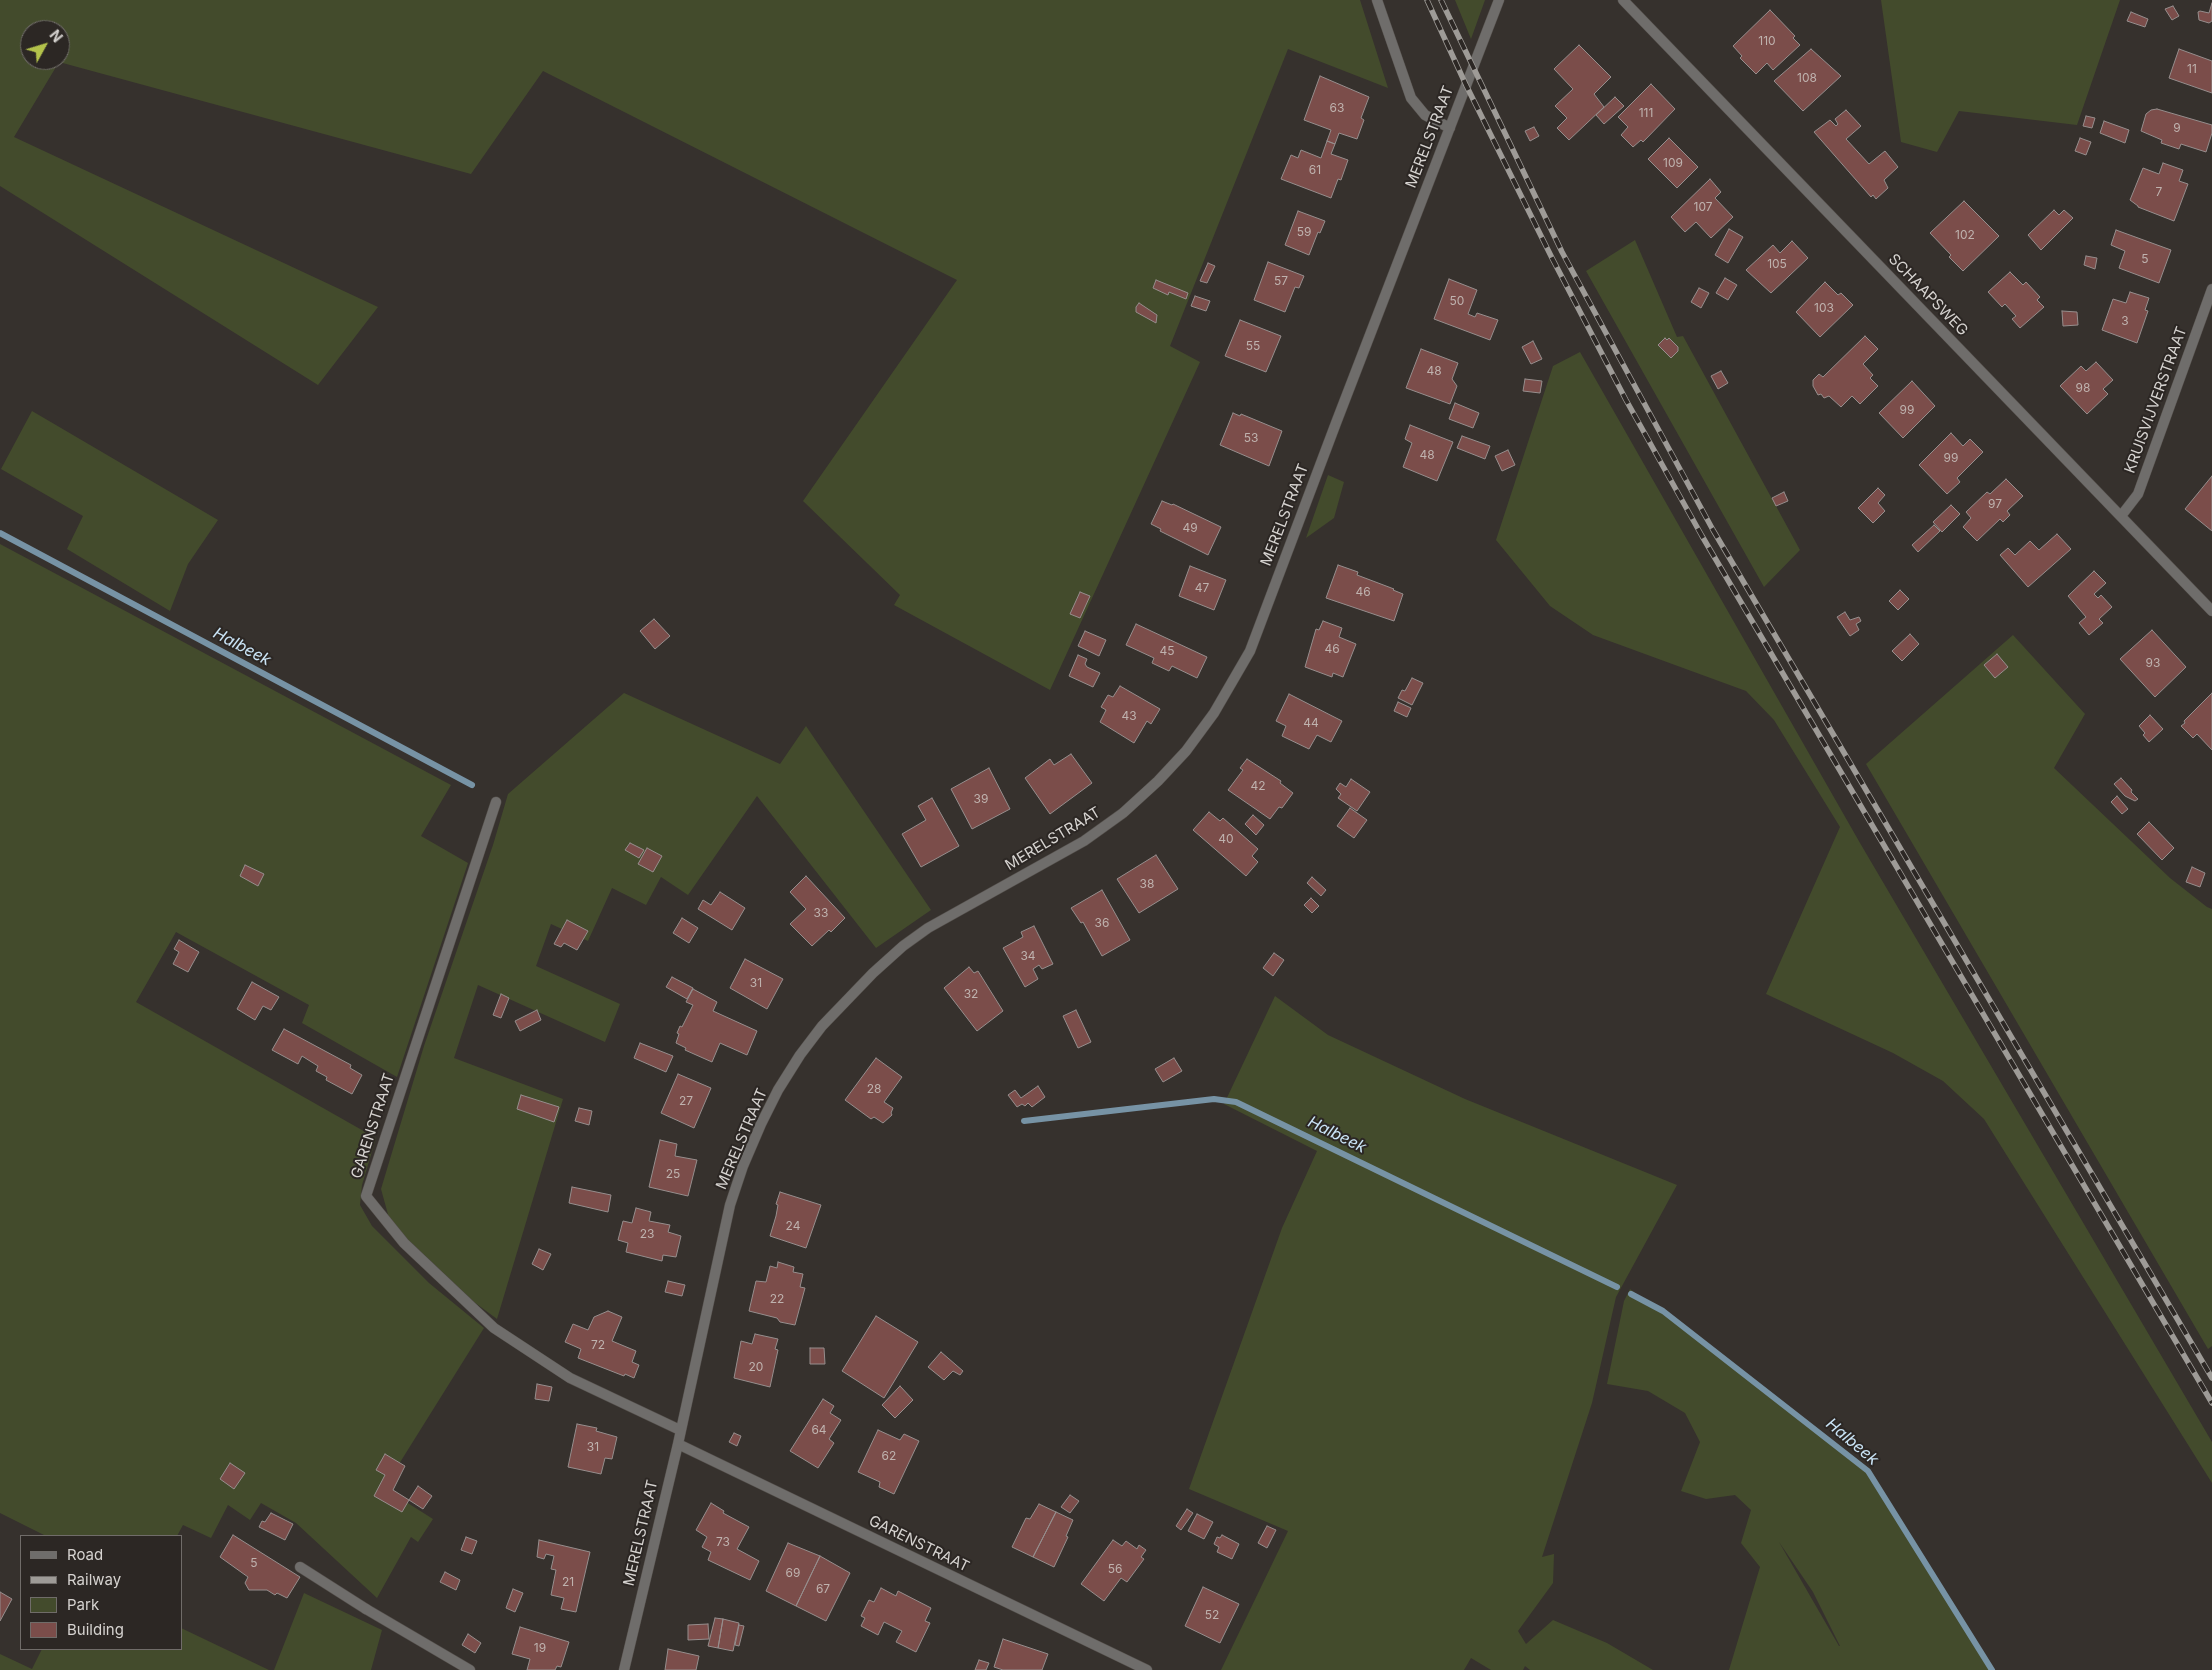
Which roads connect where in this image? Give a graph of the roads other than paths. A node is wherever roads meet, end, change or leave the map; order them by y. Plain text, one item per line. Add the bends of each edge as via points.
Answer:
1 (1377, 0) edge
2 (1499, 0) edge
3 (1623, 0) edge
4 (1450, 128) junction
5 (2212, 289) edge
6 (2122, 516) junction
7 (2212, 611) edge
8 (496, 802) dead end
9 (680, 1430) junction
10 (678, 1444) junction
11 (300, 1567) dead end
12 (470, 1670) edge
13 (624, 1670) edge
14 (1147, 1670) edge

1 - 4 street via 1412,98 1425,115
2 - 4 street, MERELSTRAAT
3 - 6 street, SCHAAPSWEG
4 - 9 street, MERELSTRAAT via 1250,651 1214,713 1180,757 1123,813 1084,841 928,928 873,973 822,1026 800,1055 761,1124 730,1205
5 - 6 street, KRUISVIJVERSTRAAT via 2138,494
6 - 7 street, SCHAAPSWEG
8 - 9 street, GARENSTRAAT via 366,1196 404,1243 494,1328 570,1378
9 - 10 street, MERELSTRAAT
10 - 13 street, MERELSTRAAT
10 - 14 street, GARENSTRAAT
11 - 12 street

